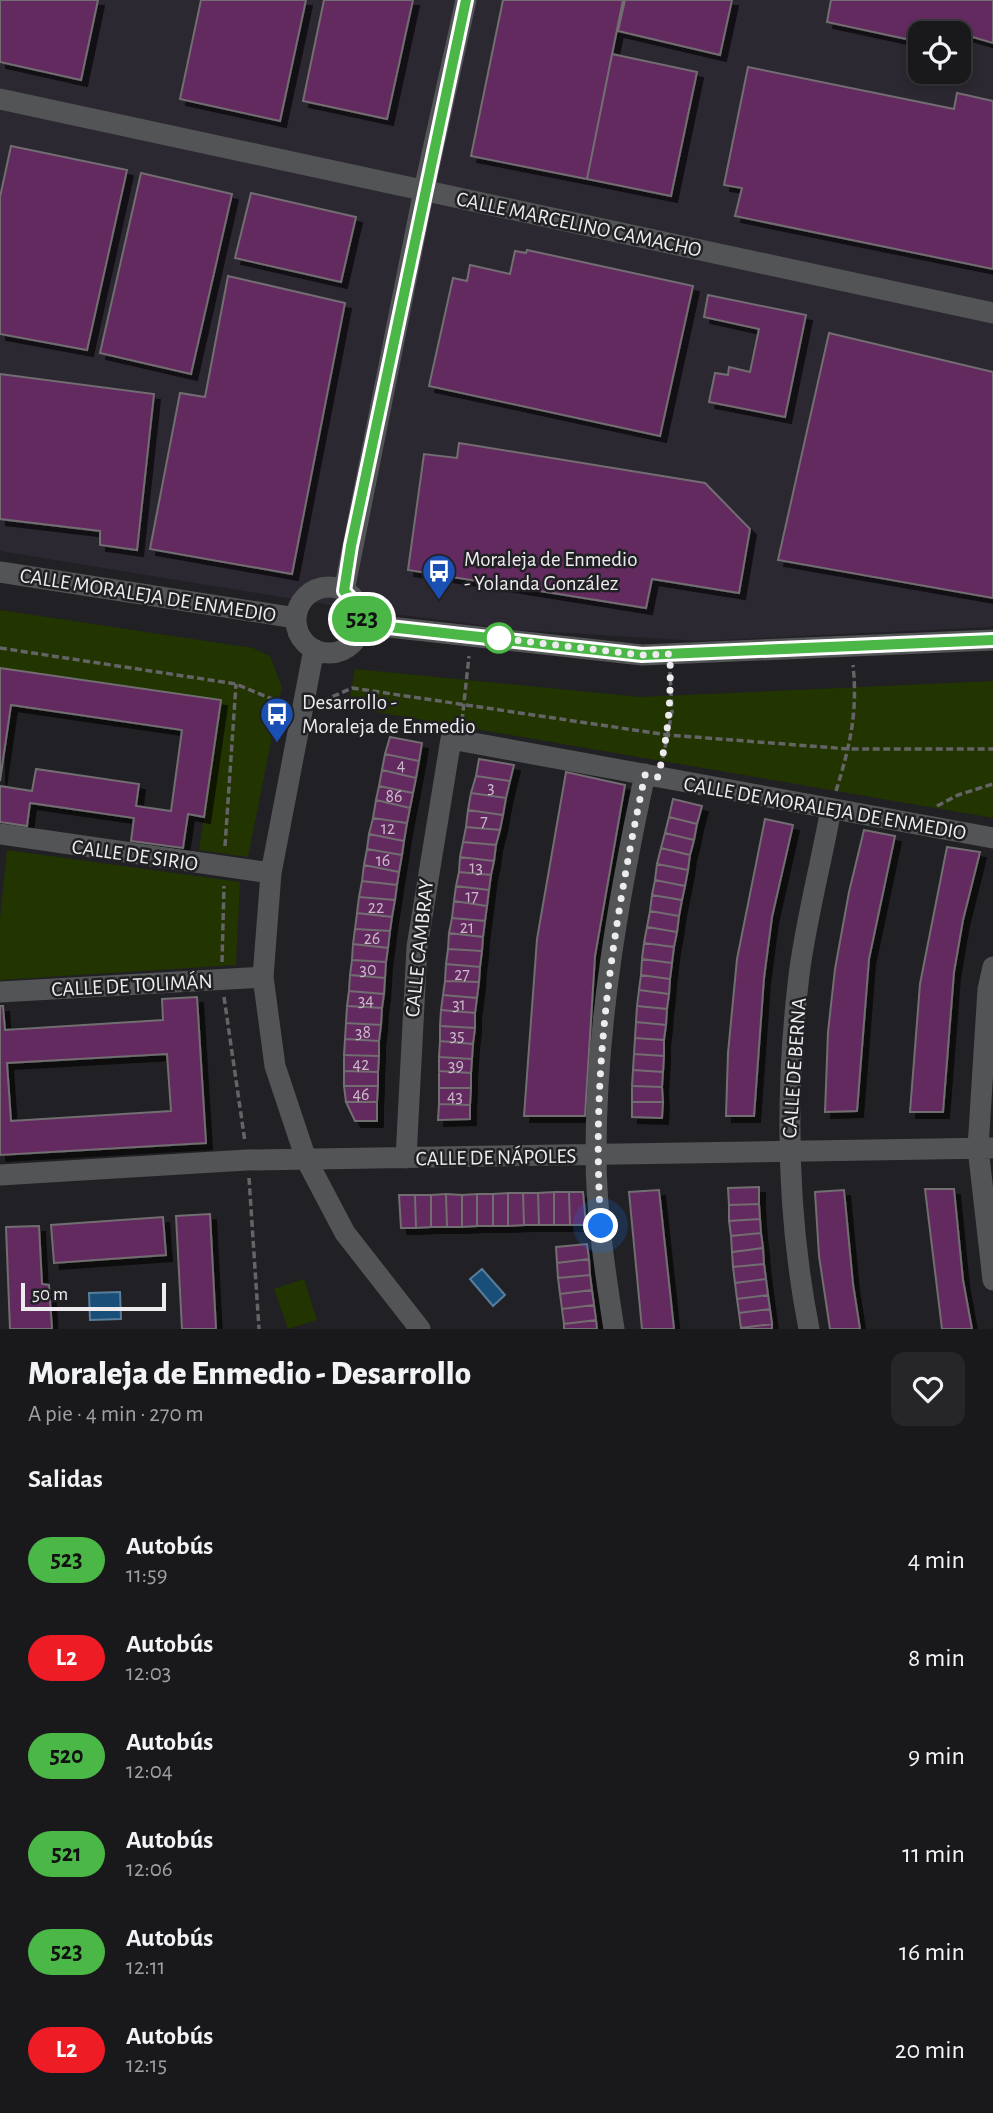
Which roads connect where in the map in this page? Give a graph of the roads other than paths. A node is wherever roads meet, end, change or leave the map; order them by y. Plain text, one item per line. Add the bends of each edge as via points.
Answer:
1 (466, 0) edge
2 (0, 99) edge
3 (424, 190) junction
4 (993, 313) edge
5 (0, 572) edge
6 (344, 591) junction
7 (296, 618) junction
8 (362, 624) junction
9 (993, 640) edge
10 (314, 649) junction
11 (455, 740) joint
12 (652, 776) junction
13 (831, 809) junction
14 (0, 834) edge
15 (993, 838) edge
16 (271, 873) junction
17 (993, 967) edge
18 (263, 977) junction
19 (0, 992) edge
20 (986, 1148) edge
21 (788, 1153) junction
22 (596, 1156) junction
23 (406, 1158) junction
24 (306, 1159) junction
25 (0, 1175) edge
26 (993, 1280) edge
27 (420, 1329) edge
28 (614, 1329) edge
29 (808, 1329) edge

1 - 3 street
2 - 3 street, CALLE MARCELINO CAMACHO
3 - 4 street, CALLE MARCELINO CAMACHO
3 - 6 street
5 - 7 street, CALLE MORALEJA DE ENMEDIO
6 - 7 street via 332,587 307,595
6 - 8 street via 360,608
7 - 10 street via 300,636
8 - 9 street via 642,655
8 - 10 street via 350,646 339,652
10 - 16 street
11 - 12 street, CALLE DE MORALEJA DE ENMEDIO
11 - 23 street, CALLE CAMBRAY via 417,947
12 - 13 street, CALLE DE MORALEJA DE ENMEDIO
12 - 22 street via 626,865 611,958
13 - 15 street, CALLE DE MORALEJA DE ENMEDIO
13 - 21 street, CALLE DE BERNA via 799,974
14 - 16 street, CALLE DE SIRIO
16 - 18 street
17 - 20 street via 988,989
18 - 19 street, CALLE DE TOLIMÁN
18 - 24 street via 275,1066
20 - 21 street, CALLE DE NÁPOLES
20 - 26 street
21 - 22 street, CALLE DE NÁPOLES
21 - 29 street, CALLE DE BERNA
22 - 23 street, CALLE DE NÁPOLES
22 - 28 street
23 - 24 street, CALLE DE NÁPOLES
24 - 25 street, CALLE DE NÁPOLES
24 - 27 street via 345,1233

